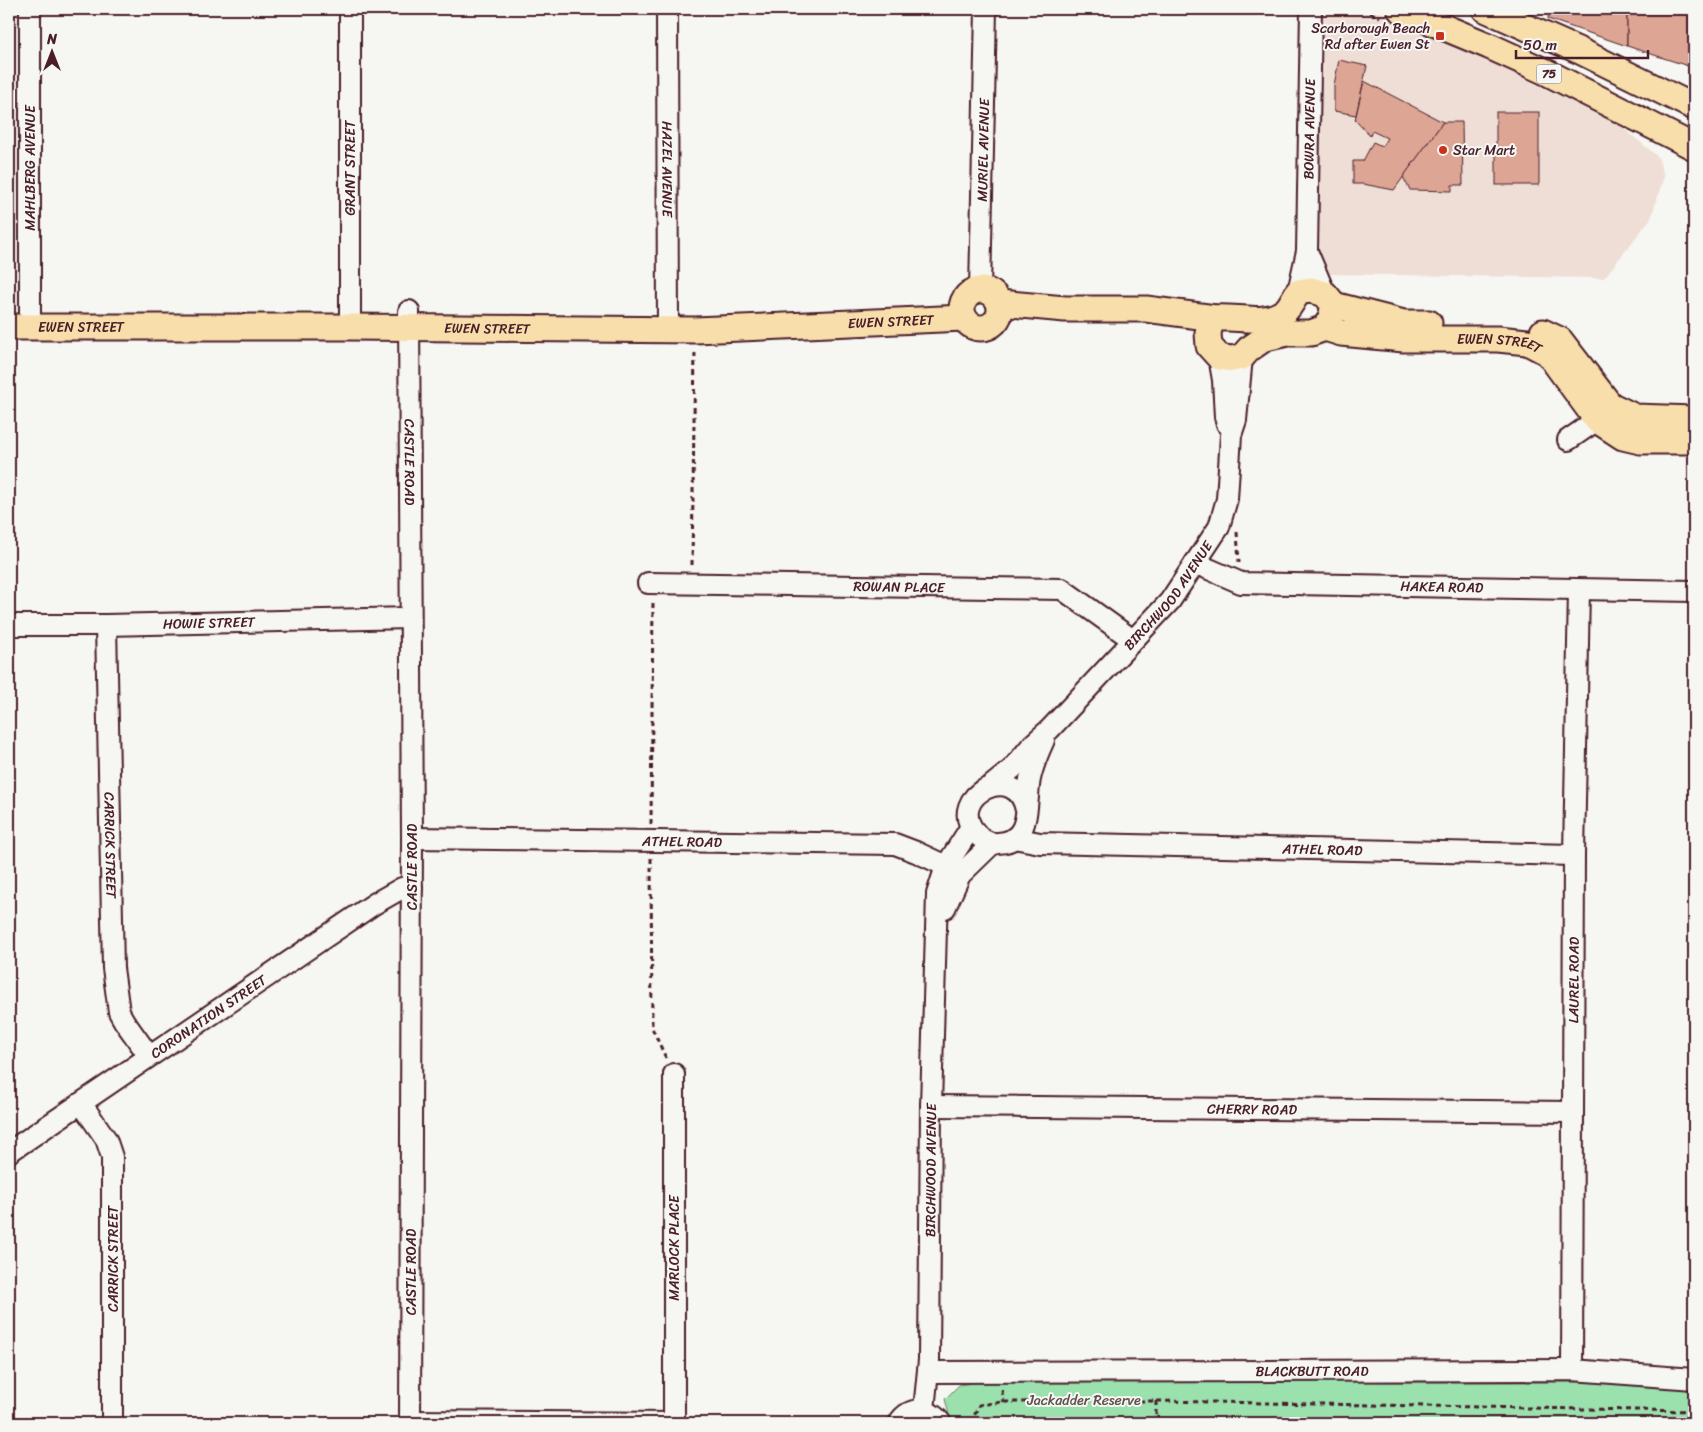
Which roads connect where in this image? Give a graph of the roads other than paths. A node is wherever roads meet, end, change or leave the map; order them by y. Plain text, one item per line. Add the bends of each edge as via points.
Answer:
1 (30, 9) edge
2 (350, 9) edge
3 (667, 9) edge
4 (986, 9) edge
5 (1311, 9) edge
6 (1400, 9) edge
7 (1485, 9) edge
8 (1659, 90) junction
9 (1694, 103) edge
10 (1694, 107) edge
11 (1694, 147) edge
12 (1307, 251) junction
13 (1298, 292) junction
14 (1329, 300) junction
15 (981, 307) junction
16 (1215, 318) junction
17 (19, 319) edge
18 (409, 319) junction
19 (350, 320) junction
20 (667, 323) junction
21 (1325, 328) junction
22 (1223, 353) junction
23 (1603, 413) junction
24 (1694, 419) edge
25 (1568, 440) dead end
26 (1694, 441) edge
27 (1195, 563) junction
28 (648, 583) dead end
29 (1579, 590) junction
30 (1694, 591) edge
31 (410, 618) junction
32 (9, 625) edge
33 (106, 625) junction
34 (1132, 640) junction
35 (1050, 729) junction
36 (991, 786) junction
37 (1026, 813) junction
38 (972, 827) junction
39 (412, 838) junction
40 (1014, 838) junction
41 (994, 843) junction
42 (1070, 844) junction
43 (1574, 855) junction
44 (946, 866) junction
45 (412, 888) junction
46 (937, 930) junction
47 (149, 1056) junction
48 (674, 1074) dead end
49 (81, 1103) junction
50 (931, 1106) junction
51 (1573, 1112) junction
52 (9, 1152) edge
53 (1572, 1370) junction
54 (928, 1372) junction
55 (1694, 1379) edge
56 (924, 1410) junction
57 (410, 1422) edge
58 (112, 1423) edge
59 (675, 1423) edge
60 (899, 1423) edge
61 (941, 1423) edge

1 - 17 street, MAHLBERG AVENUE
2 - 19 street, GRANT STREET
3 - 20 street, HAZEL AVENUE
4 - 15 street, MURIEL AVENUE
5 - 12 street, BOWRA AVENUE
6 - 11 main road, 75 via 1544,71
7 - 8 main road, 75
8 - 9 main road
8 - 10 main road, 75
12 - 13 street, BOWRA AVENUE
12 - 14 street, BOWRA AVENUE
13 - 14 main road, EWEN STREET via 1311,290
13 - 16 main road, EWEN STREET via 1286,311 1268,320
14 - 21 main road via 1331,318
14 - 23 main road, EWEN STREET via 1404,323 1530,326 1560,340
15 - 16 main road, EWEN STREET via 1146,308
15 - 20 main road, EWEN STREET
15 - 20 main road, EWEN STREET via 695,330
15 - 22 main road, EWEN STREET via 1058,322 1181,328
16 - 22 main road via 1208,333
17 - 19 main road, EWEN STREET
18 - 19 main road, EWEN STREET
18 - 20 main road, EWEN STREET
18 - 31 street, CASTLE ROAD
21 - 22 main road, EWEN STREET via 1311,334 1287,333 1265,338 1249,349
21 - 23 main road, EWEN STREET via 1341,333 1404,339 1527,342 1548,352
22 - 27 street, BIRCHWOOD AVENUE via 1236,420 1231,435 1227,499 1219,527
23 - 24 main road, EWEN STREET
23 - 25 street
23 - 26 main road, EWEN STREET via 1623,437 1640,441
27 - 29 street, HAKEA ROAD via 1241,583
27 - 34 street, BIRCHWOOD AVENUE via 1170,601
28 - 34 street, ROWAN PLACE via 1062,588
29 - 30 street, HAKEA ROAD
29 - 43 street, LAUREL ROAD
31 - 33 street, HOWIE STREET
31 - 39 street, CASTLE ROAD
32 - 33 street, HOWIE STREET
33 - 47 street, CARRICK STREET via 113,968 119,1012
34 - 35 street, BIRCHWOOD AVENUE
35 - 36 street, BIRCHWOOD AVENUE
35 - 37 street, BIRCHWOOD AVENUE via 1035,760
36 - 37 street via 1002,786 1016,792 1023,800
36 - 38 street, BIRCHWOOD AVENUE via 981,790 971,802 968,818
37 - 40 street, BIRCHWOOD AVENUE via 1022,831
37 - 42 street, ATHEL ROAD via 1039,828
38 - 41 street via 980,837
38 - 44 street, BIRCHWOOD AVENUE
39 - 44 street, ATHEL ROAD via 895,844
39 - 45 street, CASTLE ROAD
40 - 41 street, BIRCHWOOD AVENUE
40 - 42 street, ATHEL ROAD
41 - 46 street, BIRCHWOOD AVENUE via 960,875
42 - 43 street, ATHEL ROAD
43 - 51 street, LAUREL ROAD
44 - 46 street, BIRCHWOOD AVENUE via 938,894
45 - 47 street, CORONATION STREET via 402,888 374,904
45 - 57 street, CASTLE ROAD
46 - 50 street, BIRCHWOOD AVENUE
47 - 49 street, CORONATION STREET
48 - 59 street, MARLOCK PLACE
49 - 52 street, CORONATION STREET
49 - 58 street, CARRICK STREET via 106,1139 112,1157
50 - 51 street, CHERRY ROAD
50 - 54 street, BIRCHWOOD AVENUE
51 - 53 street, LAUREL ROAD
53 - 54 street, BLACKBUTT ROAD
53 - 55 street, BLACKBUTT ROAD
54 - 56 street, BIRCHWOOD AVENUE
56 - 60 street via 909,1413
56 - 61 street via 936,1416
57 - 59 street

